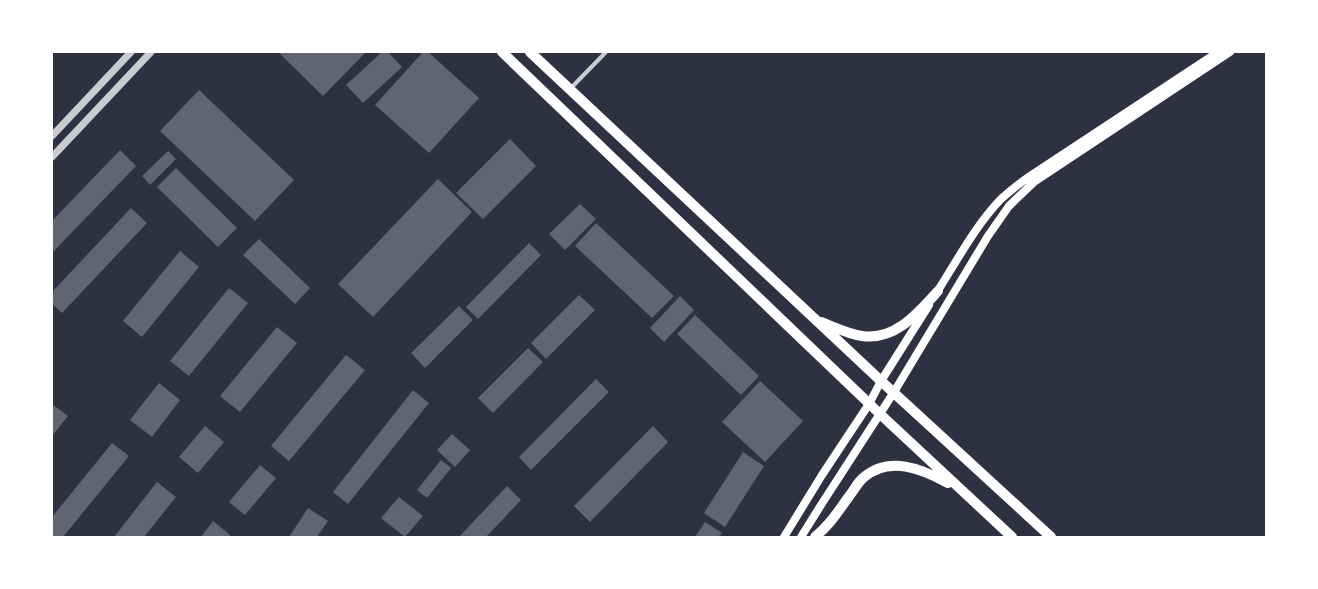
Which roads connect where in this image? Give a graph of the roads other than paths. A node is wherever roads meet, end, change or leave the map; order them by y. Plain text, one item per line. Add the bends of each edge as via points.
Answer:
1 (131, 52) edge
2 (151, 52) edge
3 (502, 52) edge
4 (530, 52) edge
5 (606, 52) edge
6 (1218, 52) edge
7 (1230, 52) edge
8 (570, 90) junction
9 (52, 136) edge
10 (52, 157) edge
11 (938, 291) junction
12 (816, 319) junction
13 (881, 381) junction
14 (894, 392) junction
15 (869, 404) junction
16 (880, 414) junction
17 (970, 498) junction
18 (784, 537) edge
19 (801, 537) edge
20 (815, 537) edge
21 (1012, 537) edge
22 (1051, 537) edge

1 - 9 street
2 - 10 street
3 - 15 main road
4 - 8 main road
5 - 8 street
6 - 11 main road via 1015,187 979,227
7 - 14 main road via 1034,182 1009,206 988,236
8 - 12 main road
11 - 12 main road via 916,316 897,330 878,336 862,336
11 - 13 main road
12 - 13 main road
13 - 14 main road
13 - 15 main road
14 - 16 main road
14 - 22 main road
15 - 16 main road
15 - 18 main road
16 - 17 main road
16 - 19 main road
17 - 20 main road via 948,483 920,470 889,466 875,470 863,478 826,528
17 - 21 main road

